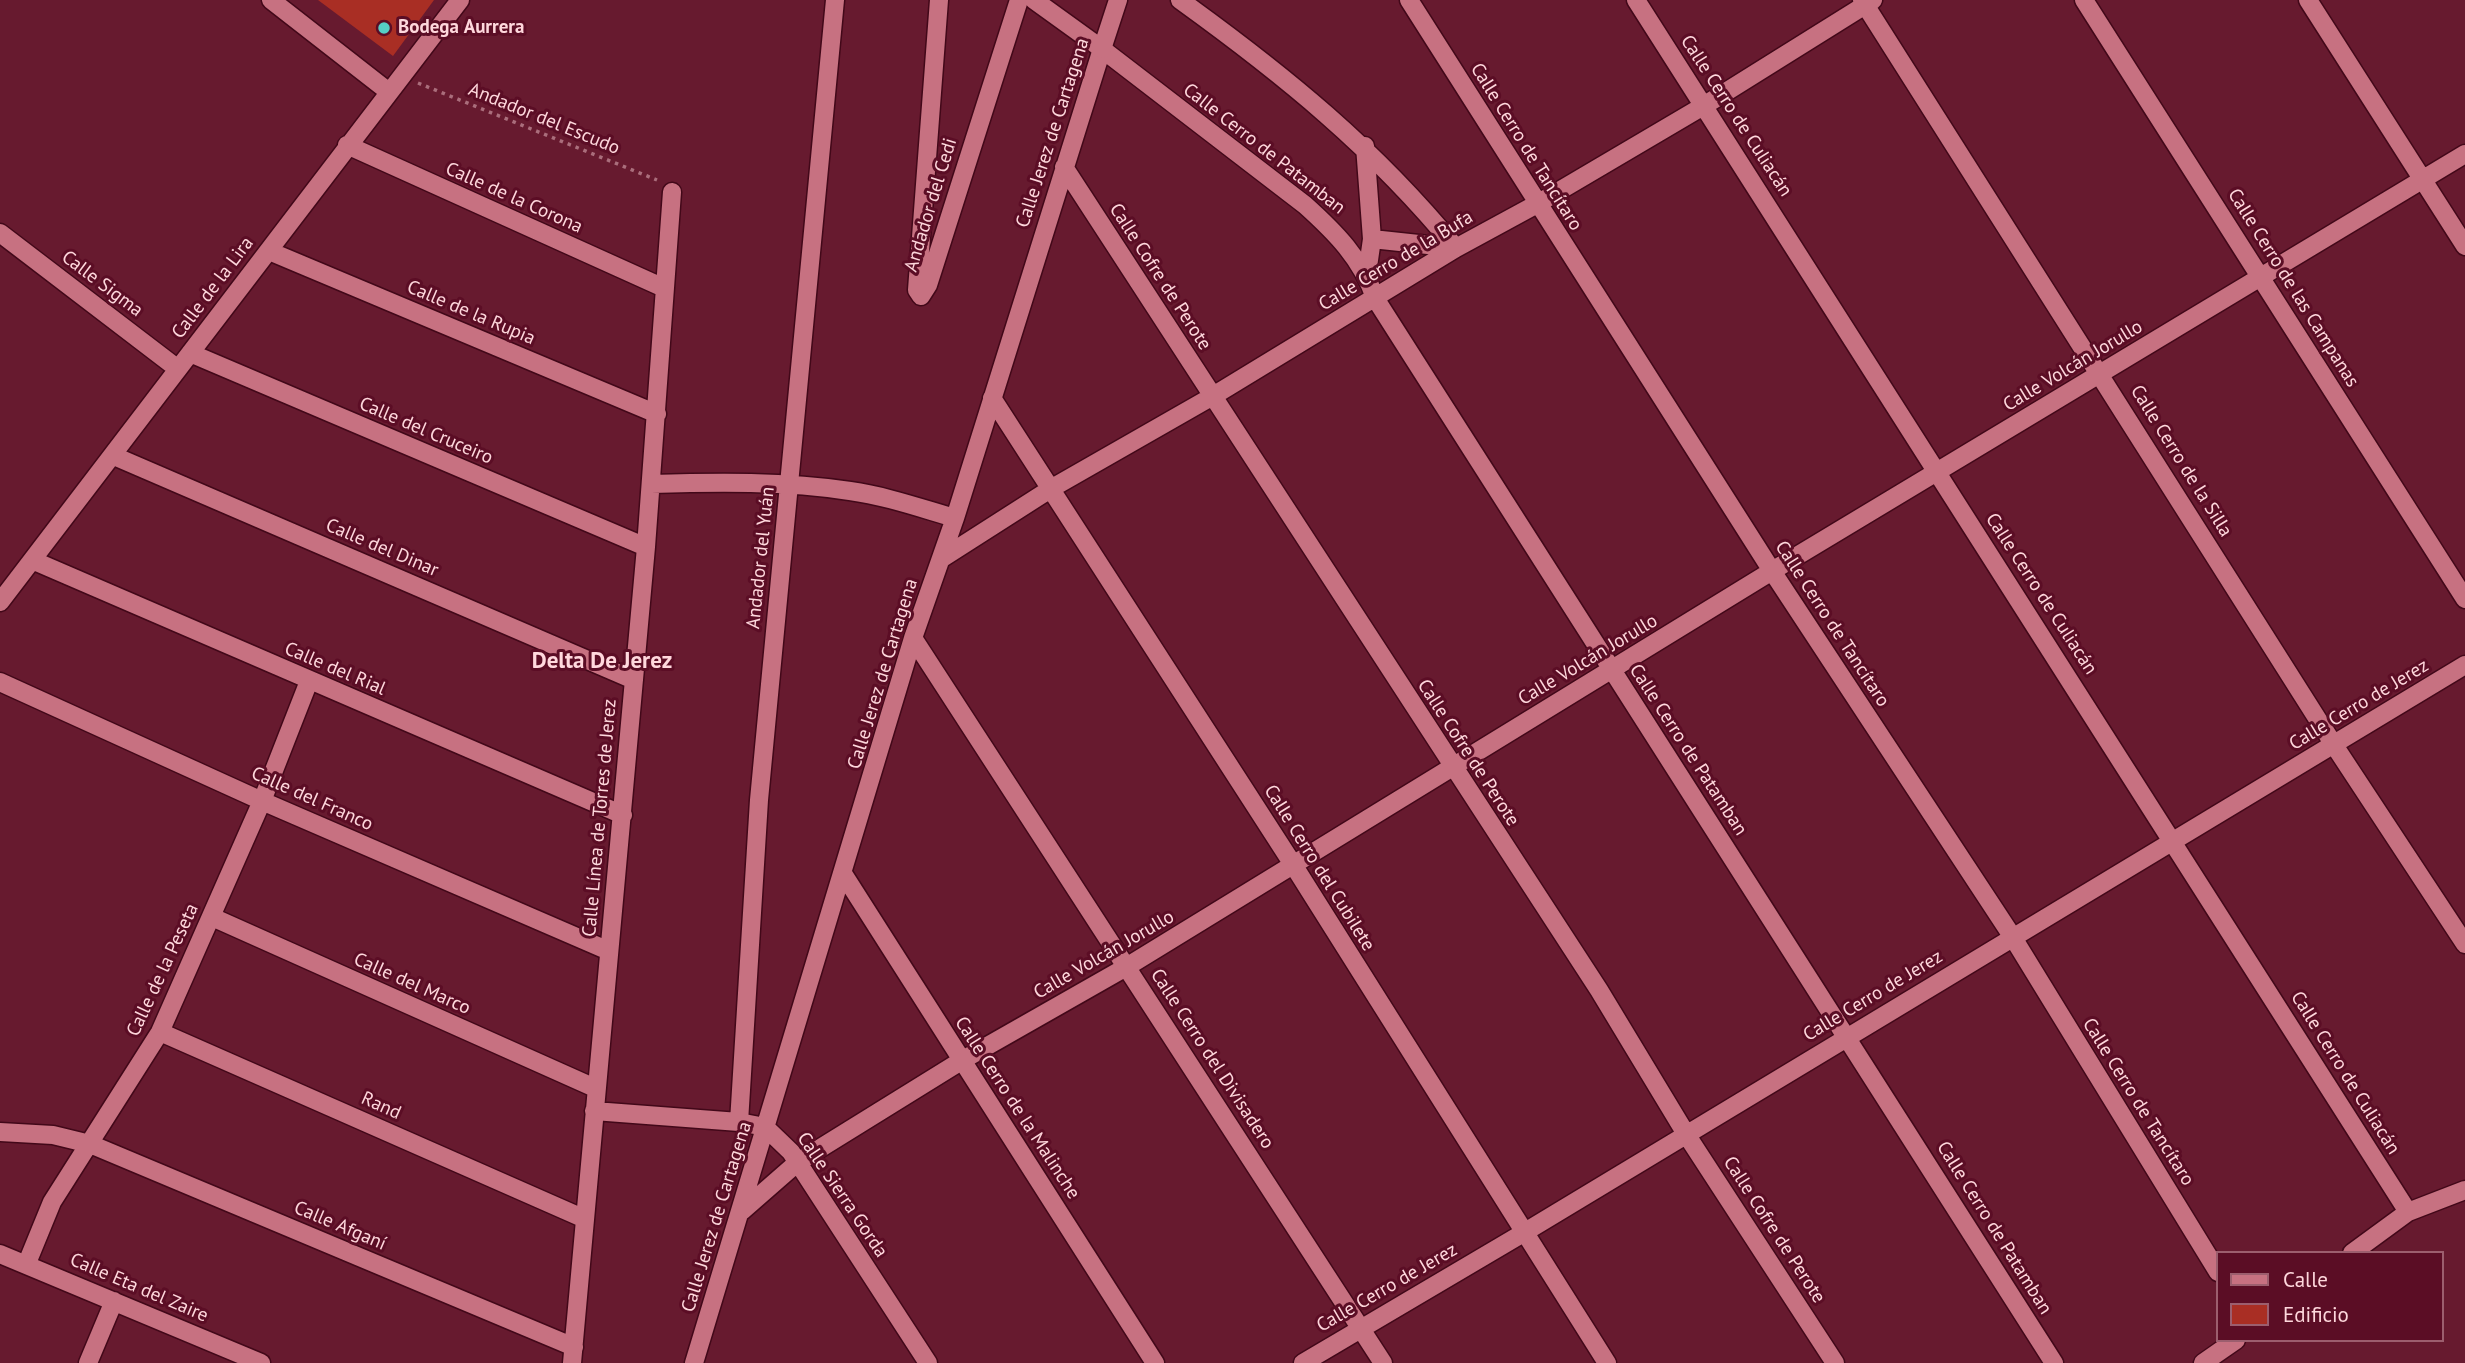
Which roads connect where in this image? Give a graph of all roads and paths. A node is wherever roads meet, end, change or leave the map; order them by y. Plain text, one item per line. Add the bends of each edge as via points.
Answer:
1 (271, 0) edge
2 (460, 0) edge
3 (835, 0) edge
4 (939, 0) edge
5 (1019, 0) edge
6 (1034, 0) edge
7 (1118, 0) edge
8 (1180, 0) edge
9 (1409, 0) edge
10 (1636, 0) edge
11 (2084, 0) edge
12 (2308, 0) edge
13 (1867, 2) edge
14 (1102, 49) junction
15 (401, 77) junction
16 (389, 92) junction
17 (1705, 104) junction
18 (347, 145) junction
19 (1365, 146) junction
20 (2465, 154) edge
21 (1064, 167) junction
22 (2423, 179) junction
23 (672, 192) joint
24 (1537, 204) junction
25 (0, 233) edge
26 (1371, 239) junction
27 (2465, 246) edge
28 (1456, 248) junction
29 (268, 251) junction
30 (1367, 274) junction
31 (2261, 276) junction
32 (664, 288) junction
33 (1375, 298) junction
34 (190, 353) junction
35 (178, 369) junction
36 (2101, 374) junction
37 (1213, 396) junction
38 (992, 398) junction
39 (657, 414) junction
40 (114, 456) junction
41 (1938, 471) junction
42 (651, 484) junction
43 (790, 486) junction
44 (1052, 488) junction
45 (955, 518) junction
46 (646, 547) junction
47 (941, 559) junction
48 (32, 560) junction
49 (1772, 571) junction
50 (2465, 599) edge
51 (0, 602) edge
52 (913, 638) junction
53 (2465, 665) edge
54 (1612, 671) junction
55 (634, 680) junction
56 (310, 681) junction
57 (0, 682) edge
58 (2334, 745) junction
59 (1451, 767) junction
60 (262, 801) junction
61 (623, 815) junction
62 (2175, 841) junction
63 (1294, 866) junction
64 (844, 875) junction
65 (212, 917) junction
66 (2012, 936) junction
67 (2465, 944) edge
68 (609, 951) junction
69 (1128, 966) junction
70 (160, 1032) junction
71 (1847, 1035) junction
72 (961, 1061) junction
73 (595, 1088) junction
74 (594, 1111) junction
75 (739, 1122) junction
76 (765, 1127) junction
77 (0, 1132) edge
78 (1686, 1134) junction
79 (90, 1144) junction
80 (798, 1162) junction
81 (2465, 1190) edge
82 (740, 1212) junction
83 (2408, 1212) junction
84 (585, 1219) junction
85 (1525, 1232) junction
86 (2355, 1251) edge
87 (0, 1255) edge
88 (27, 1263) junction
89 (2216, 1269) edge
90 (114, 1301) junction
91 (1360, 1328) junction
92 (2233, 1342) edge
93 (573, 1355) edge
94 (234, 1357) edge
95 (88, 1363) edge
96 (261, 1363) edge
97 (694, 1363) edge
98 (928, 1363) edge
99 (1155, 1363) edge
100 (1303, 1363) edge
101 (1383, 1363) edge
102 (1607, 1363) edge
103 (1835, 1363) edge
104 (2054, 1363) edge
105 (2203, 1363) edge

1 - 16 street
2 - 15 street, Calle de la Lira
3 - 43 street, Andador del Yuán
4 - 5 street, Andador del Cedi via 917,293 921,296
6 - 14 street, Calle Cerro de Patamban
7 - 14 street, Calle Jerez de Cartagena
8 - 19 street
9 - 24 street, Calle Cerro de Tancítaro
10 - 17 street, Calle Cerro de Culiacán
11 - 31 street, Calle Cerro de las Campanas
12 - 22 street
13 - 17 street, Calle Cerro de la Bufa
13 - 36 street, Calle Cerro de la Silla
14 - 21 street, Calle Jerez de Cartagena
14 - 30 street, Calle Cerro de Patamban via 1305,205 1335,233
15 - 16 street, Calle de la Lira
15 - 23 path, Andador del Escudo via 653,177
16 - 18 street, Calle de la Lira
17 - 24 street, Calle Cerro de la Bufa
17 - 41 street, Calle Cerro de Culiacán
18 - 29 street, Calle de la Lira
18 - 32 street, Calle de la Corona
19 - 26 street
19 - 28 street
20 - 22 street, Calle Volcán Jorullo
21 - 37 street, Calle Cofre de Perote
21 - 38 street, Calle Jerez de Cartagena
22 - 27 street
22 - 31 street, Calle Volcán Jorullo
23 - 32 street, Calle Línea de Torres de Jerez
24 - 28 street, Calle Cerro de la Bufa
24 - 49 street, Calle Cerro de Tancítaro
25 - 35 street, Calle Sigma
26 - 28 street
26 - 30 street
28 - 33 street, Calle Cerro de la Bufa
29 - 34 street, Calle de la Lira
29 - 39 street, Calle de la Rupia
30 - 33 street, Calle Cerro de Patamban
31 - 36 street, Calle Volcán Jorullo
31 - 50 street, Calle Cerro de las Campanas
32 - 39 street, Calle Línea de Torres de Jerez
33 - 37 street, Calle Cerro de la Bufa
33 - 54 street, Calle Cerro de Patamban
34 - 35 street, Calle de la Lira
34 - 46 street, Calle del Cruceiro
35 - 40 street, Calle de la Lira
36 - 41 street, Calle Volcán Jorullo
36 - 58 street, Calle Cerro de la Silla
37 - 44 street, Calle Cerro de la Bufa
37 - 59 street, Calle Cofre de Perote
38 - 44 street, Calle Cerro del Cubilete
38 - 45 street, Calle Jerez de Cartagena
39 - 42 street, Calle Línea de Torres de Jerez
40 - 48 street, Calle de la Lira
40 - 55 street, Calle del Dinar
41 - 49 street, Calle Volcán Jorullo
41 - 62 street, Calle Cerro de Culiacán
42 - 43 street
42 - 46 street, Calle Línea de Torres de Jerez
43 - 45 street via 850,491
43 - 75 street, Andador del Yuán via 759,800
44 - 47 street, Calle Cerro de la Bufa
44 - 63 street, Calle Cerro del Cubilete
45 - 47 street, Calle Jerez de Cartagena
46 - 55 street, Calle Línea de Torres de Jerez
47 - 52 street, Calle Jerez de Cartagena
48 - 51 street, Calle de la Lira
48 - 56 street, Calle del Rial
49 - 54 street, Calle Volcán Jorullo
49 - 66 street, Calle Cerro de Tancítaro
52 - 64 street, Calle Jerez de Cartagena
52 - 69 street, Calle Cerro del Divisadero
53 - 58 street, Calle Cerro de Jerez
54 - 59 street, Calle Volcán Jorullo
54 - 71 street, Calle Cerro de Patamban
55 - 61 street, Calle Línea de Torres de Jerez
56 - 60 street, Calle de la Peseta
56 - 61 street, Calle del Rial
57 - 60 street, Calle del Franco
58 - 62 street, Calle Cerro de Jerez
58 - 67 street, Calle Cerro de la Silla
59 - 63 street, Calle Volcán Jorullo
59 - 78 street, Calle Cofre de Perote via 1599,990
60 - 65 street, Calle de la Peseta
60 - 68 street, Calle del Franco
61 - 68 street, Calle Línea de Torres de Jerez
62 - 66 street, Calle Cerro de Jerez
62 - 83 street, Calle Cerro de Culiacán
63 - 69 street, Calle Volcán Jorullo
63 - 85 street, Calle Cerro del Cubilete
64 - 72 street, Calle Cerro de la Malinche
64 - 76 street, Calle Jerez de Cartagena
65 - 70 street, Calle de la Peseta
65 - 73 street, Calle del Marco
66 - 71 street, Calle Cerro de Jerez
66 - 89 street, Calle Cerro de Tancítaro
68 - 73 street, Calle Línea de Torres de Jerez
69 - 72 street, Calle Volcán Jorullo
69 - 91 street, Calle Cerro del Divisadero
70 - 79 street, Calle de la Peseta
70 - 84 street, Rand
71 - 78 street, Calle Cerro de Jerez
71 - 104 street, Calle Cerro de Patamban
72 - 80 street, Calle Volcán Jorullo
72 - 99 street, Calle Cerro de la Malinche
73 - 74 street, Calle Línea de Torres de Jerez
74 - 75 street
74 - 84 street, Calle Línea de Torres de Jerez
75 - 76 street
76 - 80 street, Calle Sierra Gorda
76 - 82 street, Calle Jerez de Cartagena
77 - 79 street, Calle Afganí via 53,1135
78 - 85 street, Calle Cerro de Jerez
78 - 103 street, Calle Cofre de Perote
79 - 88 street, Calle de la Peseta via 52,1202
79 - 93 street, Calle Afganí
80 - 82 street, Calle Volcán Jorullo
80 - 98 street, Calle Sierra Gorda
81 - 83 street
82 - 97 street, Calle Jerez de Cartagena
83 - 86 street
84 - 93 street, Calle Línea de Torres de Jerez
85 - 91 street, Calle Cerro de Jerez
85 - 102 street, Calle Cerro del Cubilete
87 - 88 street, Calle Eta del Zaire
88 - 90 street, Calle Eta del Zaire
90 - 94 street, Calle Eta del Zaire
90 - 95 street
91 - 100 street, Calle Cerro de Jerez
91 - 101 street, Calle Cerro del Divisadero
92 - 105 street
94 - 96 street, Calle Eta del Zaire

